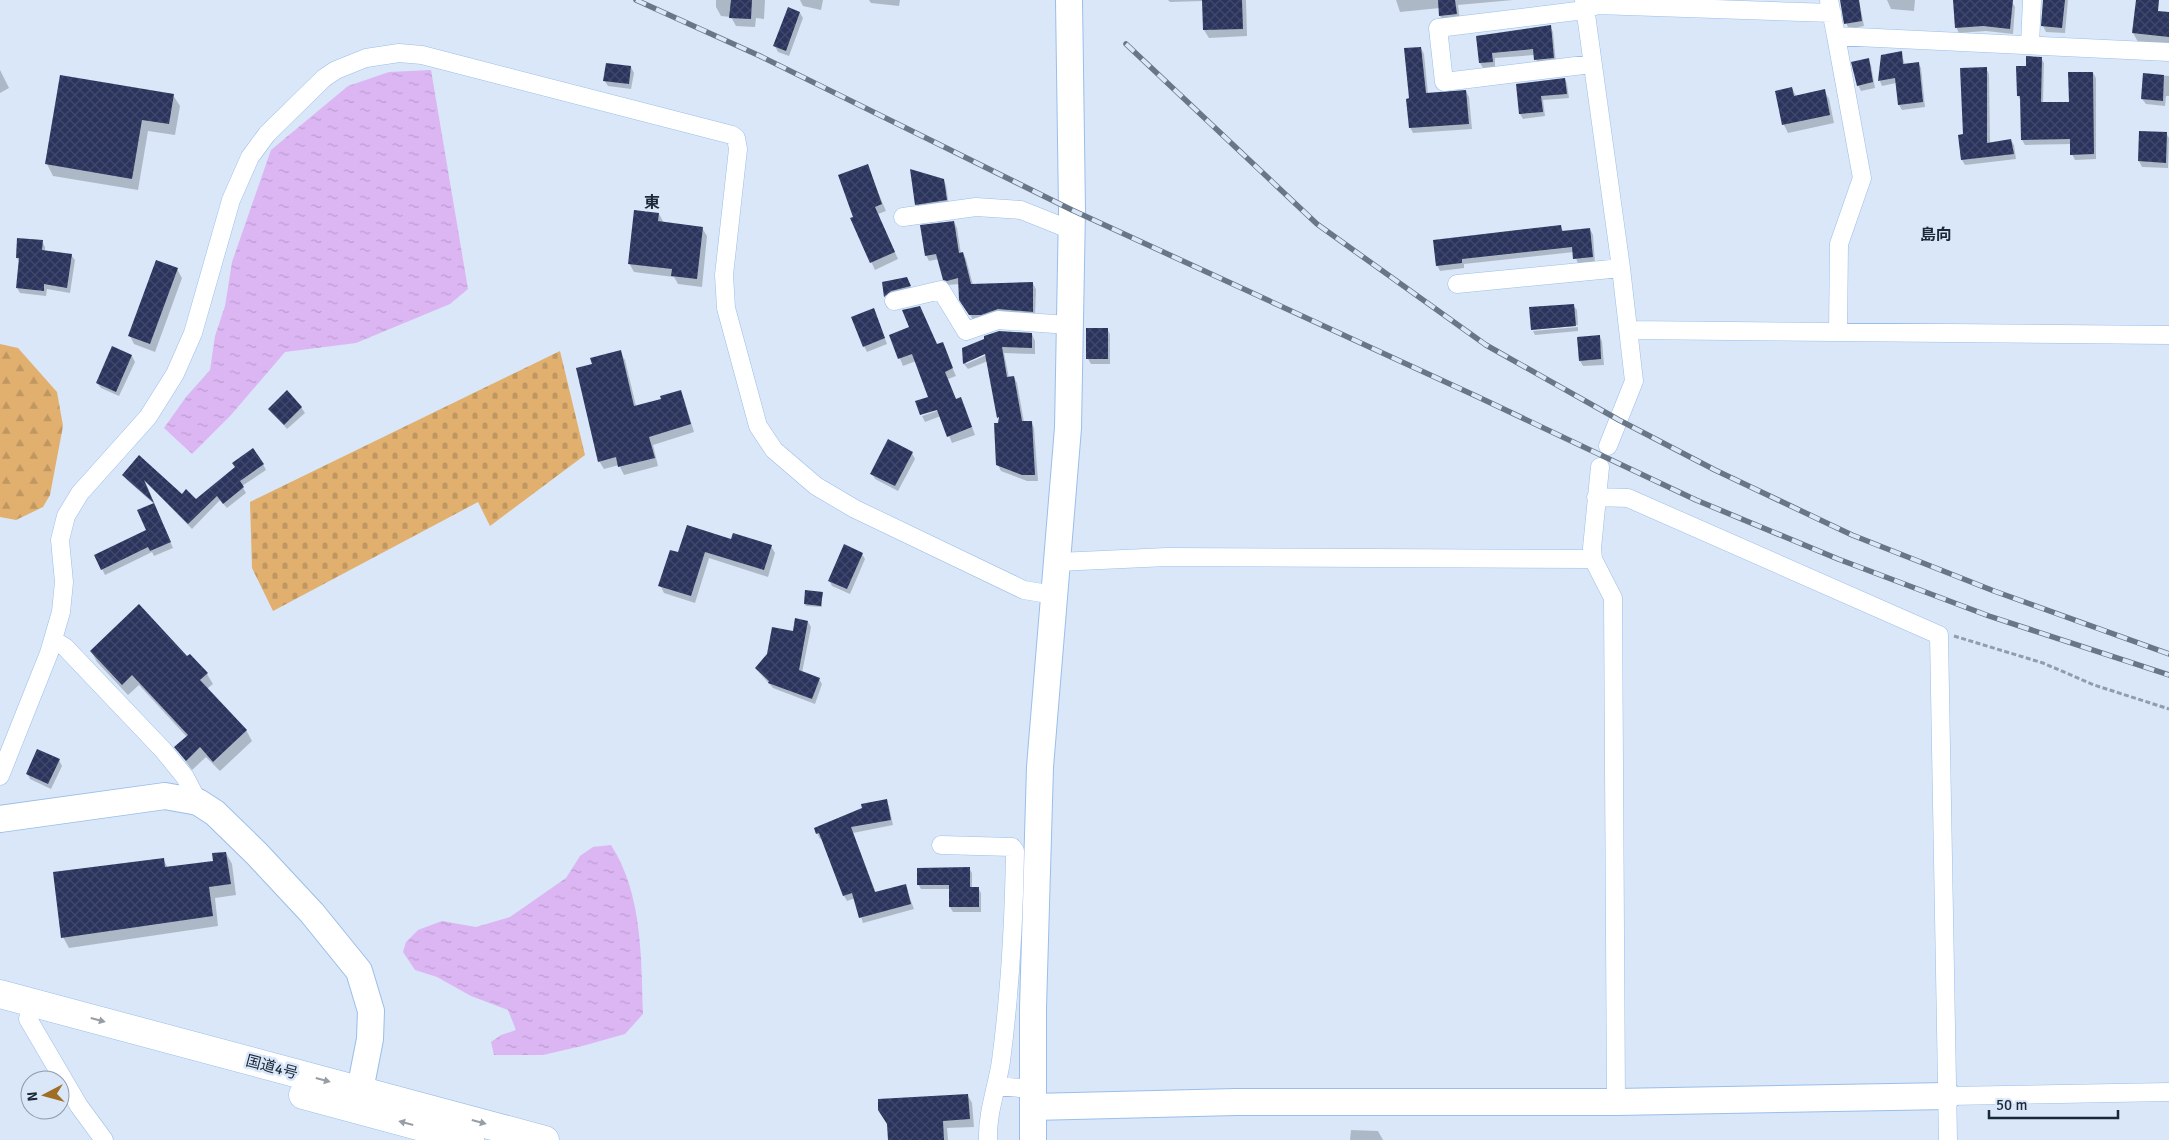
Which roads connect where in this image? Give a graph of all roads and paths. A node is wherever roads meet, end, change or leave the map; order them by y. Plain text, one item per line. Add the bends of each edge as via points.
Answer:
1 (1069, 0) edge
2 (2032, 0) edge
3 (1584, 5) edge
4 (1830, 6) edge
5 (1836, 36) junction
6 (2030, 45) junction
7 (2169, 52) edge
8 (1592, 64) junction
9 (903, 217) dead end
10 (1071, 230) junction
11 (1621, 268) junction
12 (1457, 284) dead end
13 (894, 302) dead end
14 (1068, 325) junction
15 (1629, 330) junction
16 (1838, 332) junction
17 (2169, 335) edge
18 (1608, 446) dead end
19 (1600, 467) dead end
20 (1596, 497) junction
21 (1594, 559) junction
22 (1058, 562) junction
23 (1054, 595) junction
24 (1939, 636) junction
25 (53, 640) junction
26 (2169, 709) edge
27 (0, 776) edge
28 (198, 802) junction
29 (0, 820) edge
30 (941, 845) dead end
31 (0, 994) edge
32 (0, 1013) edge
33 (28, 1019) junction
34 (996, 1086) junction
35 (360, 1090) junction
36 (2169, 1092) edge
37 (1948, 1096) junction
38 (1033, 1098) junction
39 (1616, 1102) junction
40 (104, 1140) edge
41 (470, 1140) edge
42 (545, 1140) edge
43 (988, 1140) edge
44 (1033, 1140) edge
45 (1948, 1140) edge

1 - 10 street
2 - 6 street
3 - 4 street
3 - 8 street
3 - 8 street via 1438,28 1444,82
4 - 5 street
5 - 6 street
5 - 16 street via 1862,178 1839,244
6 - 7 street
8 - 11 street
9 - 10 street via 976,207 1021,210
10 - 14 street
11 - 12 street
11 - 15 street
13 - 14 street via 941,290 966,331 998,320
14 - 22 street via 1068,428
15 - 16 street
15 - 18 street via 1634,381
16 - 17 street
19 - 20 street
20 - 21 street
20 - 24 street via 1628,498
21 - 22 street via 1168,557
21 - 39 street via 1613,598
22 - 23 street
23 - 25 street via 1024,590 855,509 816,486 774,450 758,426 726,308 724,275 738,149 736,138 422,55 399,53 366,58 324,78 267,134 250,157 231,200 193,333 175,374 148,417 80,493 66,516 60,540 63,597
23 - 38 street via 1040,767
24 - 26 path via 1955,636 2042,663 2094,685
24 - 37 street
25 - 27 street
25 - 28 street via 65,647 163,750 185,777
28 - 29 street via 151,796
28 - 35 street via 215,813 256,854 312,913 359,971 371,1011 370,1039
30 - 34 street via 1012,847 1015,851 1011,954
31 -> 35 highway, 国道4号
32 - 33 highway, 国道4号
33 - 40 street via 79,1106
41 -> 33 highway, 国道4号
34 - 38 street
34 - 43 street via 987,1124
35 -> 42 highway, 国道4号
36 - 37 street
37 - 39 street
37 - 45 street
38 - 39 street via 1236,1102
38 - 44 street

